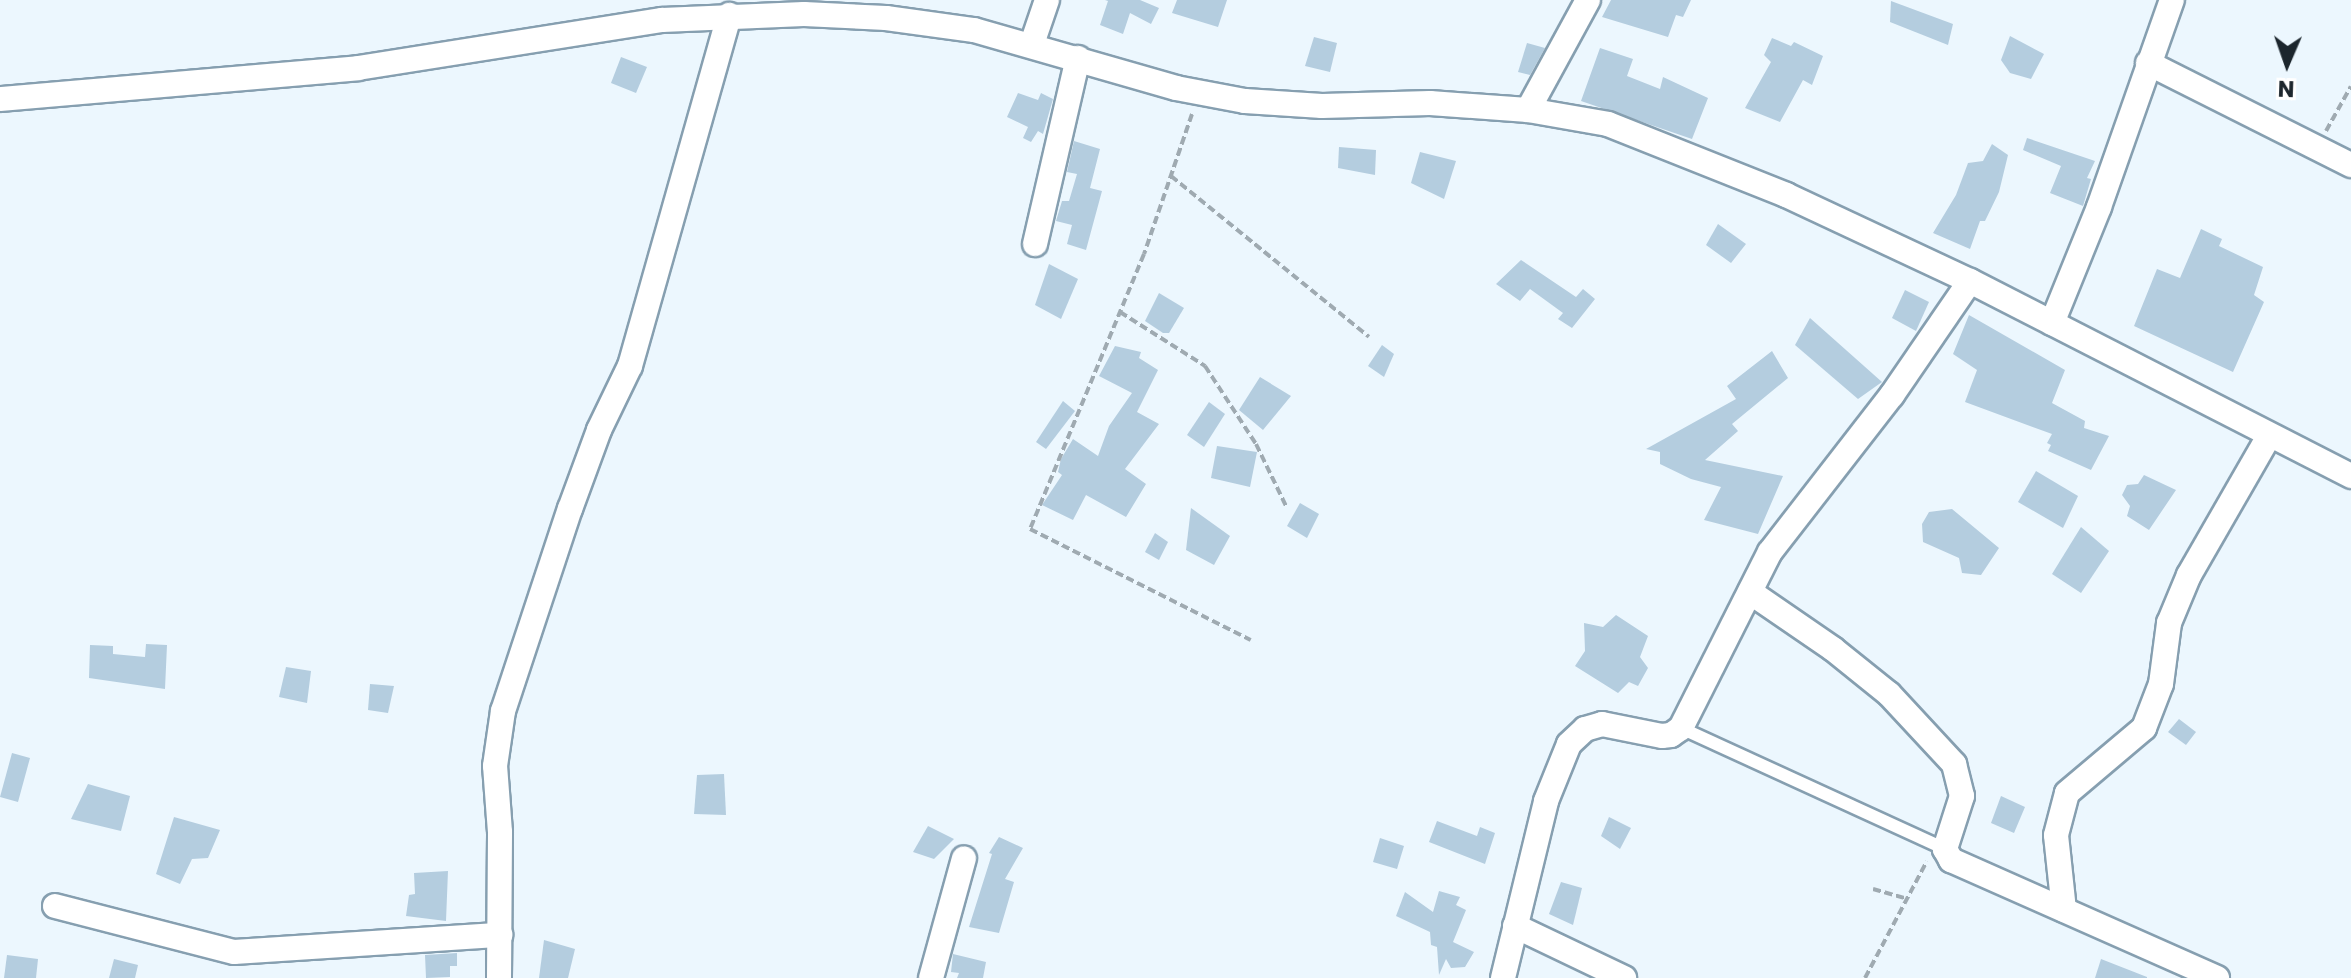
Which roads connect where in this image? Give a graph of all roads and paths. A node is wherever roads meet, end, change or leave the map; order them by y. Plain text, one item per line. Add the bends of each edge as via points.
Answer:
1 (1047, 0) edge
2 (1588, 0) edge
3 (2172, 0) edge
4 (729, 15) junction
5 (1032, 44) junction
6 (1078, 58) junction
7 (2148, 63) junction
8 (2351, 86) edge
9 (1199, 92) junction
10 (0, 99) edge
11 (1528, 110) junction
12 (2316, 147) junction
13 (2351, 165) edge
14 (1171, 176) junction
15 (1035, 244) dead end
16 (1970, 281) junction
17 (1120, 312) junction
18 (2052, 323) junction
19 (1369, 337) dead end
20 (2269, 436) junction
21 (2351, 476) edge
22 (1287, 508) dead end
23 (1750, 592) junction
24 (1251, 640) dead end
25 (1681, 728) junction
26 (1940, 847) junction
27 (964, 858) dead end
28 (1873, 889) dead end
29 (1907, 899) junction
30 (55, 906) dead end
31 (2064, 910) junction
32 (1515, 926) junction
33 (500, 935) junction
34 (2207, 976) edge
35 (499, 978) edge
36 (931, 978) edge
37 (1503, 978) edge
38 (1624, 978) edge
39 (1865, 978) edge

1 - 5 street
2 - 11 street
3 - 7 street
4 - 5 street via 886,18
4 - 10 street via 662,20 278,77
4 - 33 street via 630,366 599,430 503,711 495,766
5 - 6 street
6 - 9 street
6 - 15 street
7 - 12 street
7 - 18 street
8 - 12 path
9 - 11 street via 1322,106 1430,103
9 - 14 path
11 - 16 street via 1608,124 1673,147
12 - 13 street
14 - 17 path
14 - 19 path
16 - 18 street
16 - 23 street via 1892,395 1770,552
17 - 22 path via 1205,366 1256,444
17 - 24 path via 1030,529
18 - 20 street
20 - 21 street
20 - 31 street via 2189,575 2169,623 2161,684 2144,728 2067,793 2056,835
23 - 25 street
23 - 26 street via 1889,694 1954,764 1962,796
25 - 26 lane
25 - 32 street via 1662,736 1602,724 1585,729 1569,744 1546,801
26 - 29 path
26 - 31 street via 1951,860
27 - 36 street
28 - 29 path
29 - 39 path
30 - 33 street via 234,952
31 - 34 street
32 - 37 street
32 - 38 street
33 - 35 street

